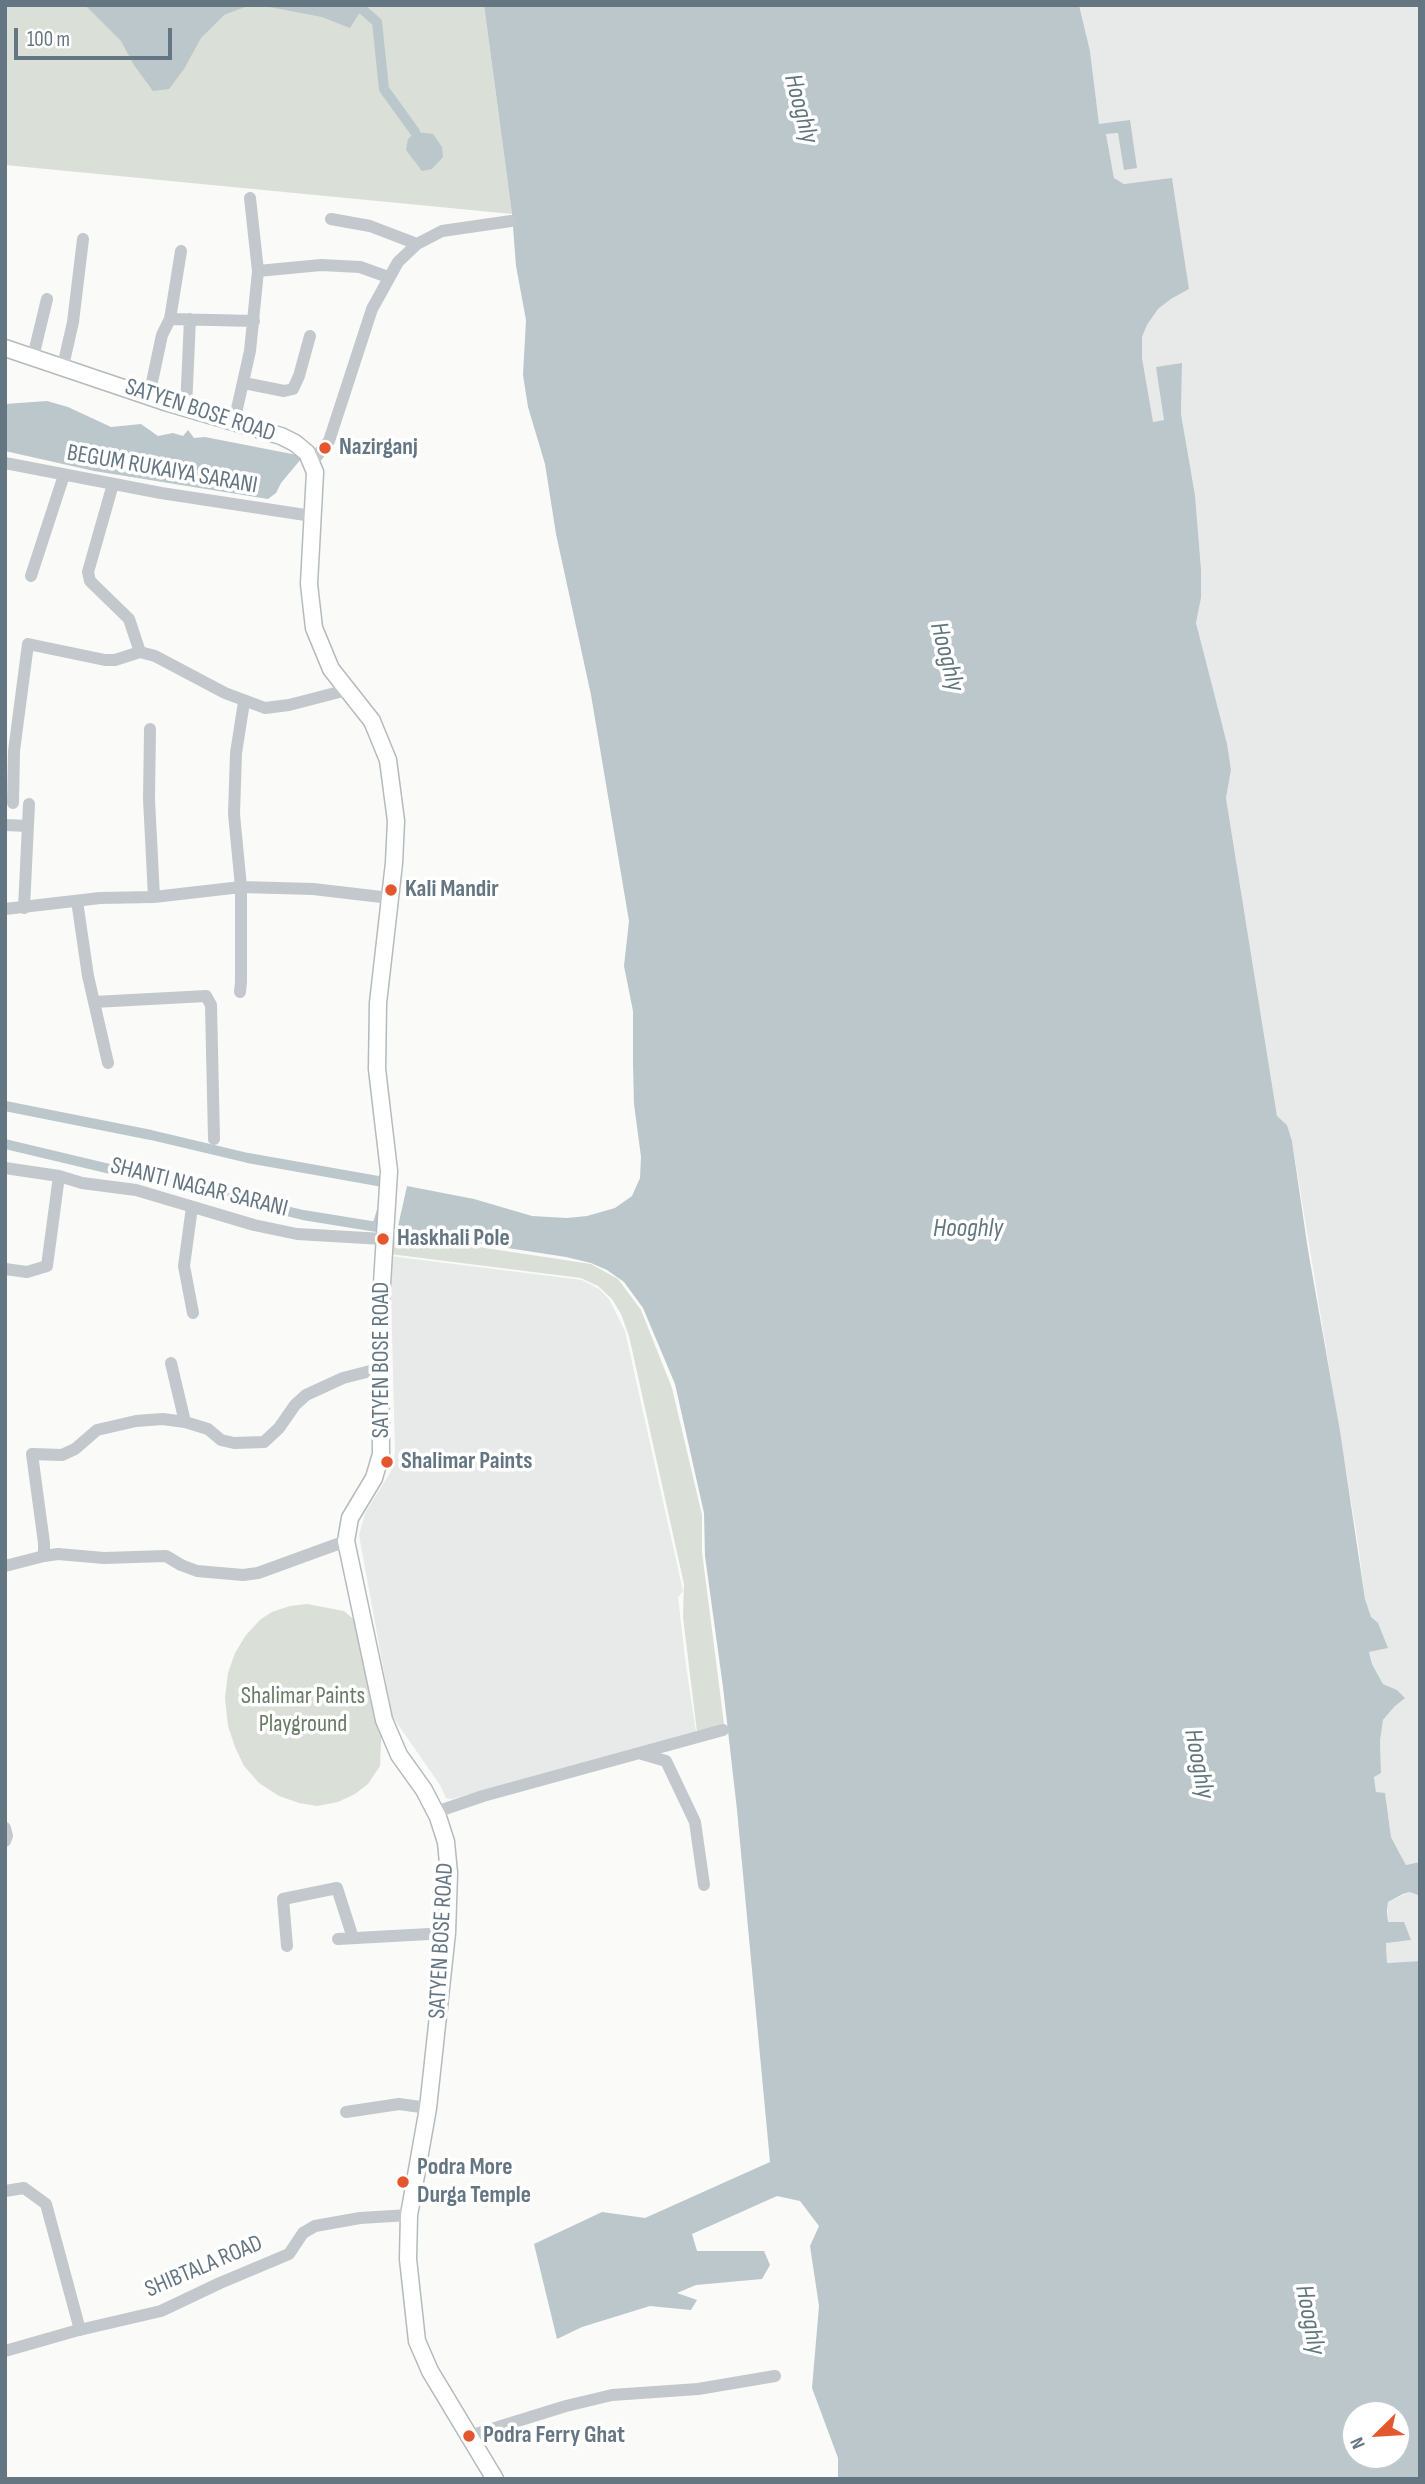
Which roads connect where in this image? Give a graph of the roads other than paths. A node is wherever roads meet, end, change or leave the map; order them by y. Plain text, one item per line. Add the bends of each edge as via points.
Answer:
1 (250, 198) dead end
2 (331, 219) dead end
3 (511, 221) dead end
4 (83, 239) dead end
5 (417, 244) junction
6 (181, 251) dead end
7 (258, 271) junction
8 (388, 278) junction
9 (47, 299) dead end
10 (170, 319) junction
11 (190, 319) junction
12 (254, 320) junction
13 (310, 336) dead end
14 (5, 348) edge
15 (33, 357) junction
16 (63, 366) junction
17 (243, 383) junction
18 (149, 396) junction
19 (186, 408) junction
20 (234, 422) junction
21 (312, 462) junction
22 (5, 463) edge
23 (64, 475) junction
24 (113, 484) junction
25 (312, 516) junction
26 (32, 576) dead end
27 (140, 652) junction
28 (347, 690) junction
29 (244, 702) junction
30 (150, 729) dead end
31 (10, 750) edge
32 (13, 803) dead end
33 (29, 804) dead end
34 (5, 825) edge
35 (28, 826) junction
36 (241, 887) junction
37 (154, 897) junction
38 (390, 898) junction
39 (77, 901) junction
40 (24, 908) junction
41 (5, 909) edge
42 (240, 992) dead end
43 (93, 1002) junction
44 (108, 1063) dead end
45 (214, 1139) dead end
46 (5, 1168) edge
47 (59, 1176) junction
48 (192, 1207) junction
49 (385, 1235) junction
50 (5, 1269) edge
51 (193, 1314) dead end
52 (171, 1363) dead end
53 (382, 1368) junction
54 (185, 1422) junction
55 (346, 1541) junction
56 (44, 1556) junction
57 (5, 1566) edge
58 (723, 1730) dead end
59 (639, 1753) junction
60 (436, 1812) junction
61 (5, 1828) edge
62 (5, 1841) edge
63 (704, 1885) dead end
64 (447, 1933) junction
65 (353, 1938) junction
66 (338, 1939) dead end
67 (287, 1946) dead end
68 (428, 2108) junction
69 (346, 2112) dead end
70 (5, 2191) edge
71 (410, 2215) junction
72 (80, 2330) junction
73 (5, 2351) edge
74 (775, 2376) dead end
75 (469, 2436) junction
76 (495, 2479) edge

1 - 7 street
2 - 5 street via 370,226
3 - 5 street via 442,231
4 - 16 street
5 - 8 street
6 - 10 street
7 - 8 street via 321,265 360,267
7 - 12 street
8 - 21 street via 372,309 329,441
9 - 15 street
10 - 11 street
10 - 18 street via 162,335
11 - 12 street
11 - 19 street
12 - 17 street
13 - 17 street via 293,389
14 - 15 main road, SATYEN BOSE ROAD
15 - 16 main road, SATYEN BOSE ROAD
16 - 18 main road, SATYEN BOSE ROAD
17 - 20 street
18 - 19 main road, SATYEN BOSE ROAD
19 - 20 main road, SATYEN BOSE ROAD
20 - 21 main road, SATYEN BOSE ROAD via 295,443
21 - 25 main road, SATYEN BOSE ROAD
22 - 23 street, BEGUM RUKAIYA SARANI
23 - 24 street, BEGUM RUKAIYA SARANI
23 - 26 street
24 - 25 street, BEGUM RUKAIYA SARANI
24 - 27 street via 88,572 90,581 130,619
25 - 28 main road, SATYEN BOSE ROAD via 309,584 314,628 331,669
27 - 29 street
27 - 31 street via 106,660 28,644
28 - 29 street via 265,708
28 - 38 main road, SATYEN BOSE ROAD via 372,721 388,760 396,821
29 - 36 street via 234,814
30 - 37 street
31 - 32 street
33 - 35 street
34 - 35 street
35 - 40 street
36 - 37 street
36 - 38 street
36 - 42 street
37 - 39 street
38 - 49 main road, SATYEN BOSE ROAD via 377,1057 389,1171
39 - 40 street
39 - 43 street
40 - 41 street
43 - 44 street
43 - 45 street via 206,996 211,1005
46 - 47 street, SHANTI NAGAR SARANI
47 - 48 street, SHANTI NAGAR SARANI via 136,1190
47 - 50 street via 47,1266 27,1272
48 - 49 street, SHANTI NAGAR SARANI via 297,1234
48 - 51 street via 184,1266
49 - 53 main road, SATYEN BOSE ROAD
52 - 54 street
53 - 54 street via 342,1378 306,1395 264,1442 221,1440 208,1429
53 - 55 main road, SATYEN BOSE ROAD via 381,1454 374,1478 350,1518
54 - 56 street via 163,1419 111,1426 97,1430 62,1455 32,1454
55 - 56 street via 258,1573 243,1574 197,1571 166,1556
55 - 60 main road, SATYEN BOSE ROAD via 387,1730
56 - 57 street
58 - 59 street
59 - 60 street
59 - 63 street via 666,1761 695,1822
60 - 64 main road, SATYEN BOSE ROAD via 446,1842 449,1873
61 - 62 street
64 - 65 street
64 - 68 main road, SATYEN BOSE ROAD
65 - 66 street
65 - 67 street via 337,1888 283,1899
68 - 69 street via 399,2104
68 - 71 main road, SATYEN BOSE ROAD
70 - 72 street via 24,2188 46,2204
71 - 72 street, SHIBTALA ROAD via 316,2226 303,2234 289,2254 161,2311
71 - 75 main road, SATYEN BOSE ROAD via 408,2259 417,2341
72 - 73 street, SHIBTALA ROAD
74 - 75 street via 698,2389 612,2395
75 - 76 main road, SATYEN BOSE ROAD

